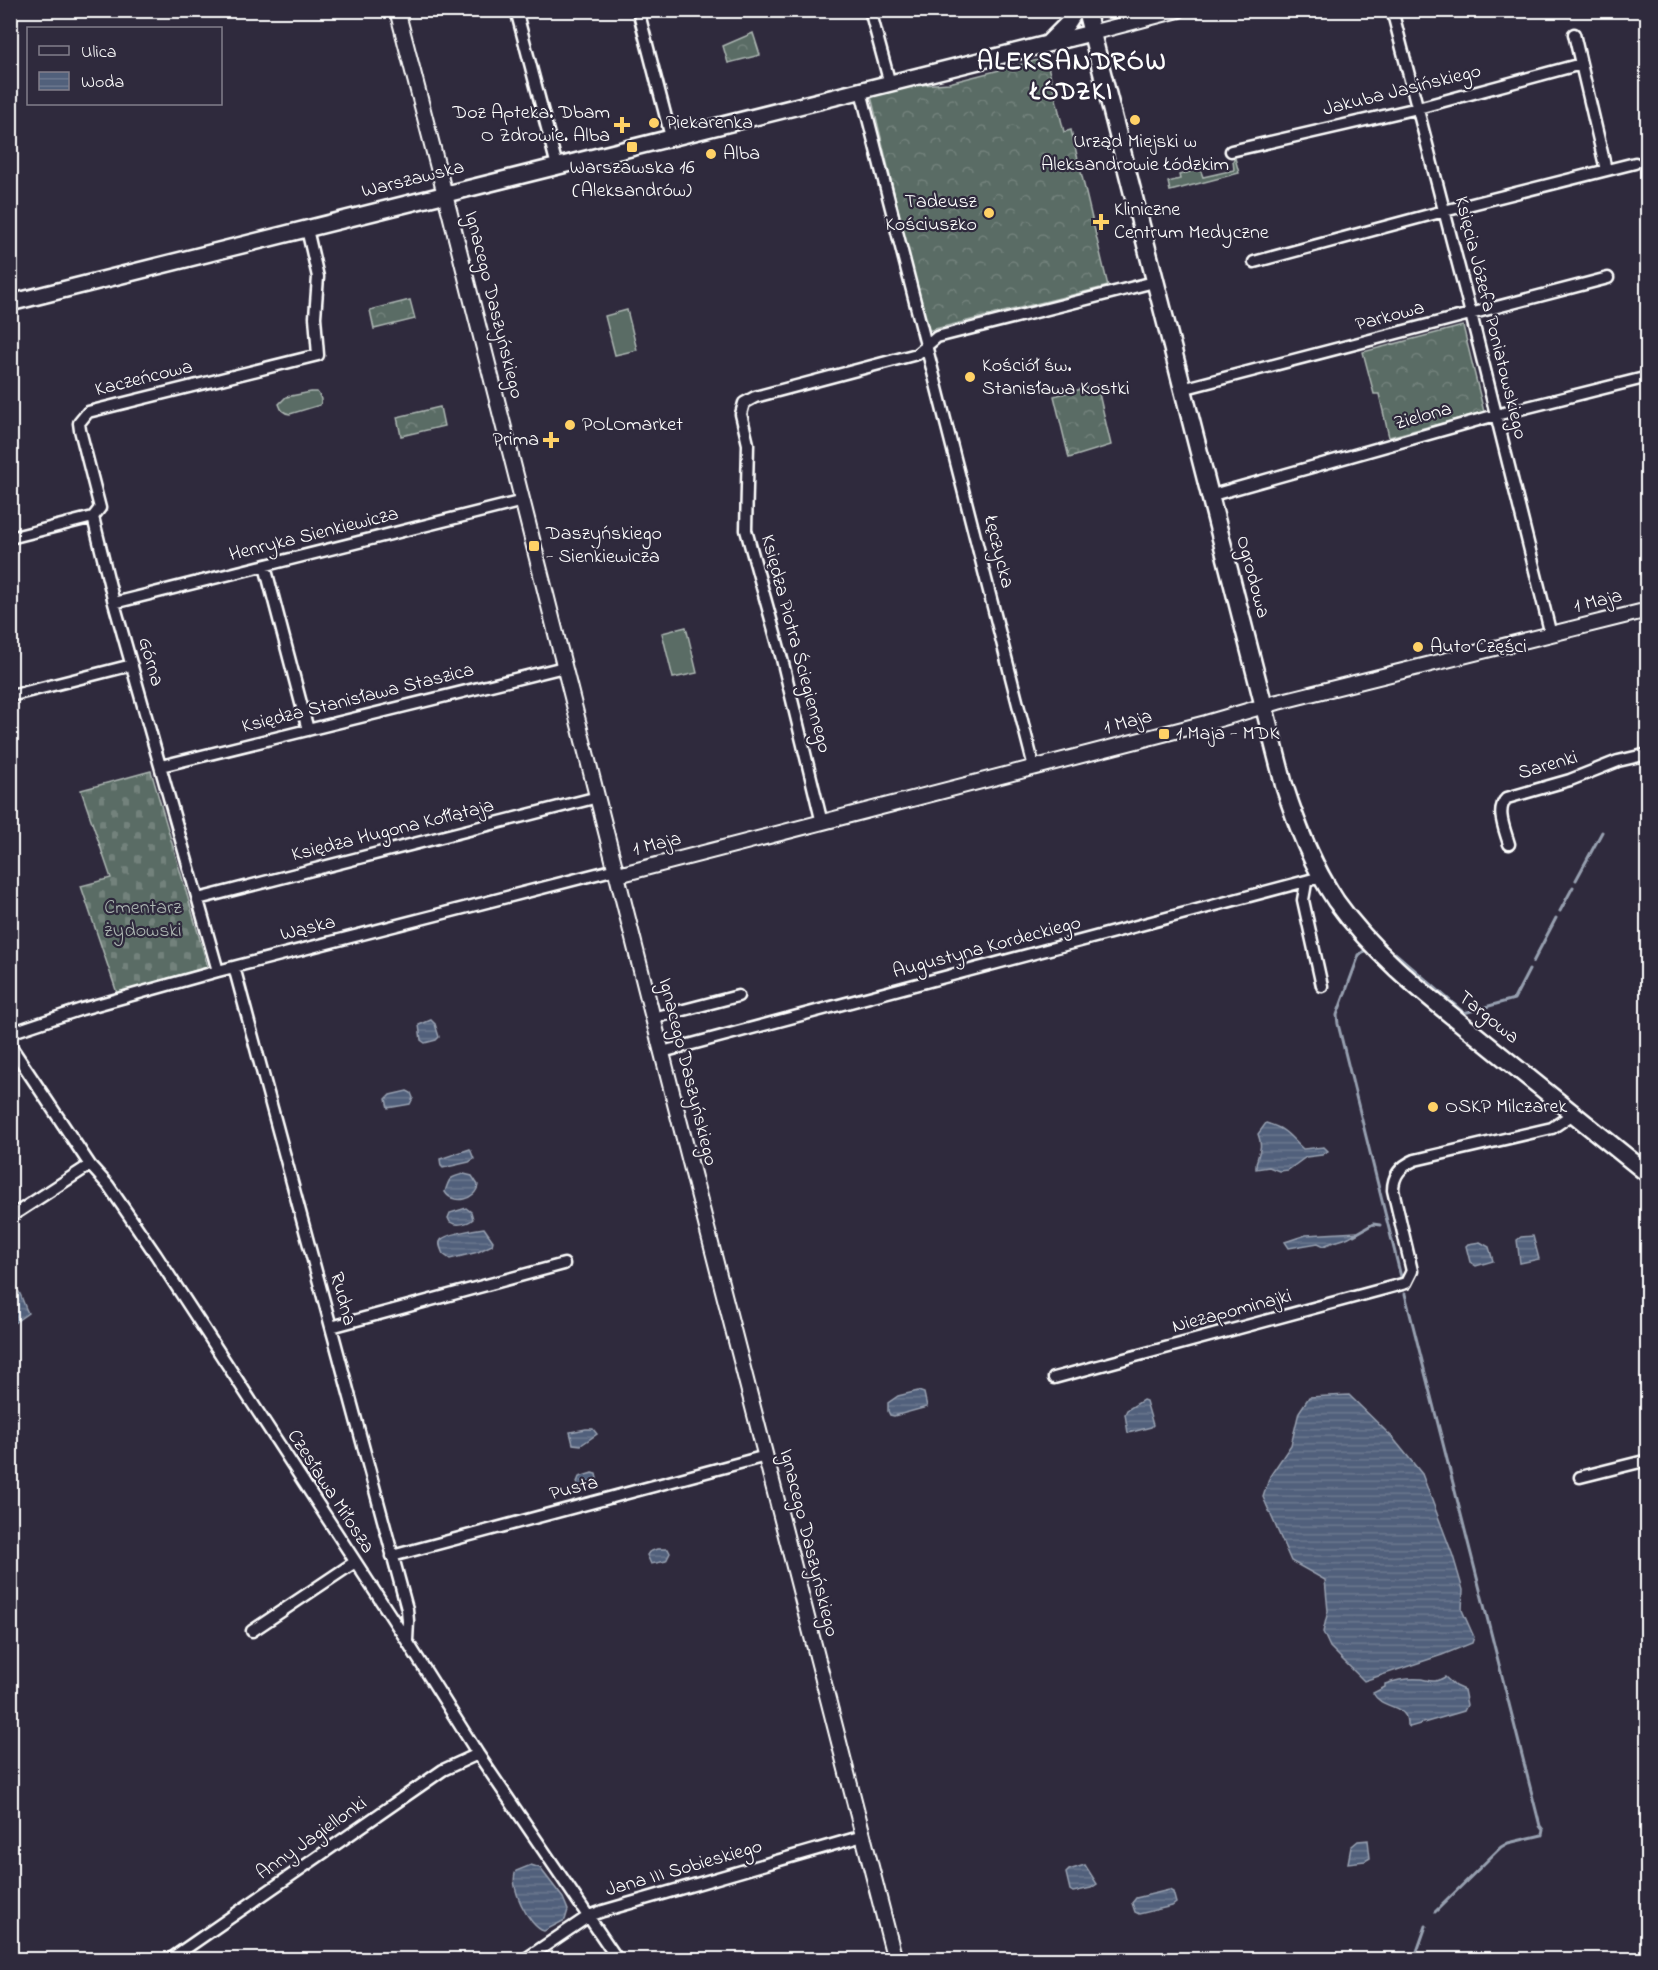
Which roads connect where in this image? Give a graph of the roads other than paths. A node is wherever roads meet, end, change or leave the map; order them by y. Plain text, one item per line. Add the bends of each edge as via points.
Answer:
1 (397, 10) edge
2 (516, 10) edge
3 (638, 10) edge
4 (870, 10) edge
5 (1076, 10) edge
6 (1086, 10) edge
7 (1179, 10) edge
8 (1392, 10) edge
9 (1091, 33) junction
10 (1574, 34) dead end
11 (1045, 45) junction
12 (1581, 63) junction
13 (890, 84) junction
14 (861, 91) junction
15 (1418, 108) junction
16 (671, 137) junction
17 (1231, 151) dead end
18 (1635, 163) dead end
19 (557, 166) junction
20 (1606, 170) junction
21 (445, 194) junction
22 (1444, 211) junction
23 (307, 229) junction
24 (1254, 262) dead end
25 (1608, 278) dead end
26 (1154, 282) junction
27 (10, 303) edge
28 (1471, 314) junction
29 (926, 345) junction
30 (1647, 377) edge
31 (1182, 389) junction
32 (1496, 415) junction
33 (1209, 496) junction
34 (523, 501) junction
35 (93, 517) junction
36 (10, 538) edge
37 (265, 566) junction
38 (114, 603) junction
39 (1647, 610) edge
40 (1551, 634) junction
41 (132, 664) junction
42 (564, 667) junction
43 (10, 696) edge
44 (1263, 706) junction
45 (308, 730) junction
46 (1647, 754) edge
47 (161, 766) junction
48 (1034, 767) junction
49 (598, 797) junction
50 (822, 823) junction
51 (1509, 844) dead end
52 (617, 872) junction
53 (1314, 880) junction
54 (198, 899) junction
55 (234, 967) junction
56 (219, 971) junction
57 (1322, 986) dead end
58 (738, 996) dead end
59 (653, 1018) junction
60 (10, 1033) edge
61 (10, 1045) edge
62 (662, 1052) junction
63 (1573, 1114) junction
64 (90, 1165) junction
65 (1647, 1174) edge
66 (10, 1217) edge
67 (564, 1264) dead end
68 (331, 1327) junction
69 (1054, 1378) dead end
70 (766, 1456) junction
71 (1647, 1460) edge
72 (1580, 1477) dead end
73 (392, 1556) junction
74 (355, 1562) junction
75 (252, 1631) dead end
76 (407, 1641) junction
77 (478, 1754) junction
78 (863, 1836) junction
79 (589, 1916) junction
80 (169, 1959) edge
81 (524, 1959) edge
82 (618, 1959) edge
83 (895, 1959) edge

1 - 21 street, Ignacego Daszyńskiego
2 - 19 street
3 - 16 street
4 - 13 street
5 - 11 main road
6 - 9 main road, Ogrodowa
7 - 9 street
8 - 15 street, Księcia Józefa Poniatowskiego
9 - 11 main road, Warszawska
9 - 26 main road, Ogrodowa
10 - 12 street
11 - 13 main road, Warszawska
12 - 15 street, Jakuba Jasińskiego
12 - 20 street
13 - 14 main road, Warszawska
14 - 16 main road, Warszawska
14 - 29 street, Łęczycka
15 - 17 street, Jakuba Jasińskiego
15 - 22 street, Księcia Józefa Poniatowskiego
16 - 19 main road, Warszawska
18 - 20 street
19 - 21 main road, Warszawska
20 - 22 street
21 - 23 main road, Warszawska
21 - 34 street, Ignacego Daszyńskiego
22 - 24 street
22 - 28 street, Księcia Józefa Poniatowskiego
23 - 27 main road, Warszawska
23 - 35 street, Kaczeńcowa via 318,277 318,355 88,411 80,430 100,508
25 - 28 street, Parkowa
26 - 29 street via 958,331
26 - 31 main road, Ogrodowa
28 - 31 street, Parkowa
28 - 32 street, Księcia Józefa Poniatowskiego
29 - 48 street, Łęczycka
29 - 50 street, Księdza Piotra Ściegiennego via 917,354 755,397 744,403 741,414 748,444 746,530
30 - 32 street, Zielona
31 - 33 main road, Ogrodowa
32 - 33 street, Zielona
32 - 40 street, Księcia Józefa Poniatowskiego
33 - 44 main road, Ogrodowa
34 - 37 street, Henryka Sienkiewicza
34 - 42 street, Ignacego Daszyńskiego
35 - 36 street
35 - 38 street, Górna
37 - 38 street, Henryka Sienkiewicza
37 - 45 street
38 - 41 street, Górna
39 - 40 street, 1 Maja
40 - 44 street, 1 Maja
41 - 43 street
41 - 47 street, Górna
42 - 45 street, Księdza Stanisława Staszica
42 - 49 street, Ignacego Daszyńskiego
44 - 48 street, 1 Maja
44 - 53 main road, Ogrodowa
45 - 47 street, Księdza Stanisława Staszica
46 - 51 street, Sarenki via 1507,798 1501,811
47 - 54 street, Górna
48 - 50 street, 1 Maja
49 - 52 street, Ignacego Daszyńskiego
49 - 54 street, Księdza Hugona Kołłątaja
50 - 52 street, 1 Maja
52 - 55 street, Wąska
52 - 59 street, Ignacego Daszyńskiego
53 - 57 street, Ogrodowa via 1303,900
53 - 62 street, Augustyna Kordeckiego
53 - 63 main road, Targowa via 1395,968
54 - 56 street
55 - 56 street, Wąska
55 - 68 street, Rudna
56 - 60 street, Wąska
58 - 59 street
59 - 62 street, Ignacego Daszyńskiego
61 - 64 street, Czesława Miłosza
62 - 70 street, Ignacego Daszyńskiego
63 - 65 main road, Targowa
63 - 69 street, Niezapominajki via 1552,1128 1415,1160 1398,1171 1393,1191 1412,1271 1406,1283
64 - 66 street
64 - 74 street, Czesława Miłosza via 156,1255
67 - 68 street
68 - 73 street, Rudna
70 - 73 street, Pusta
70 - 78 street, Ignacego Daszyńskiego
71 - 72 street
73 - 76 street, Rudna via 408,1620
74 - 75 street
74 - 76 street, Czesława Miłosza
76 - 77 street, Czesława Miłosza
77 - 79 street, Czesława Miłosza
77 - 80 street, Anny Jagiellonki via 443,1770
78 - 79 street, Jana III Sobieskiego
78 - 83 street, Ignacego Daszyńskiego
79 - 81 street, Jana III Sobieskiego
79 - 82 street, Czesława Miłosza

